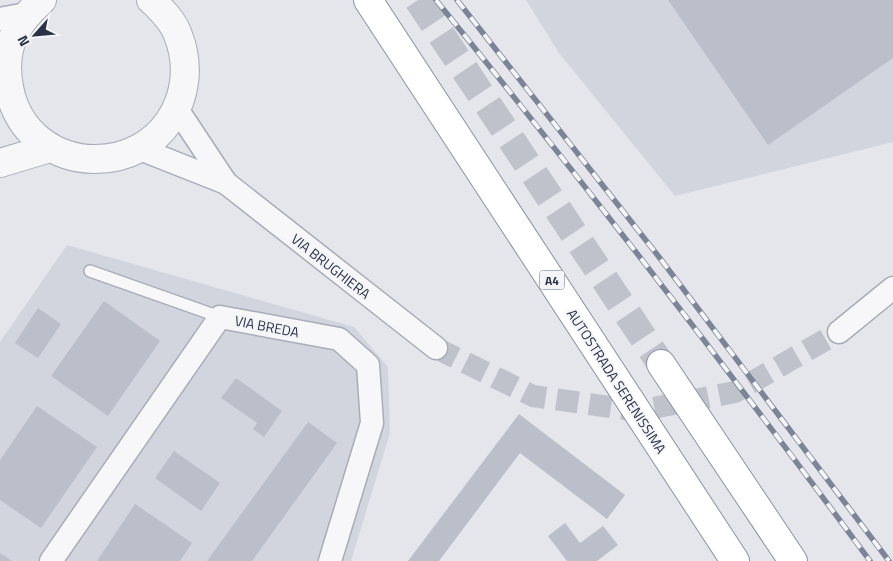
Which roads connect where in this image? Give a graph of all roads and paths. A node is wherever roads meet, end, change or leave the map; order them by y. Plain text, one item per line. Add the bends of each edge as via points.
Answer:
1 (151, 0) edge
2 (368, 0) edge
3 (23, 11) edge
4 (3, 67) edge
5 (177, 109) junction
6 (21, 119) junction
7 (50, 148) junction
8 (140, 149) junction
9 (0, 157) edge
10 (0, 163) edge
11 (226, 183) junction
12 (90, 271) dead end
13 (893, 288) edge
14 (220, 317) junction
15 (839, 332) tunnel mouth
16 (436, 348) tunnel mouth
17 (661, 364) tunnel mouth
18 (51, 561) edge
19 (330, 561) edge
20 (736, 561) edge
21 (793, 561) edge

1 - 5 street via 164,12 178,34 185,59 185,84
2 - 20 highway, AUTOSTRADA SERENISSIMA / A4
3 - 4 street
4 - 6 street via 11,98
5 - 8 street via 162,132
5 - 11 street, VIA BRUGHIERA
6 - 7 street
6 - 9 street
7 - 8 street via 79,159 110,160
7 - 10 street
8 - 11 street, VIA BRUGHIERA
11 - 16 street, VIA BRUGHIERA
12 - 14 lane
13 - 15 street
14 - 18 street, VIA BREDA
14 - 19 street, VIA BREDA via 339,339 368,365 372,423
17 - 21 highway

